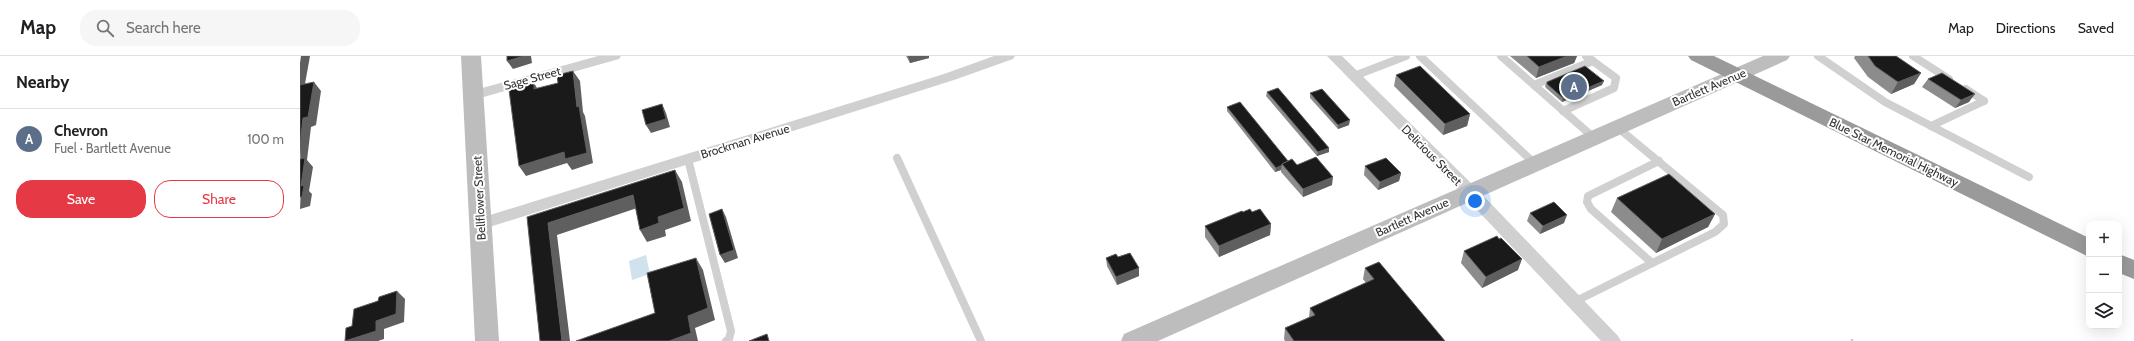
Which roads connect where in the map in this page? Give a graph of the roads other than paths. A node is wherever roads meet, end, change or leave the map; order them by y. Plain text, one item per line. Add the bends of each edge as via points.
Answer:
1 (471, 56) edge
2 (614, 56) edge
3 (1008, 56) edge
4 (1334, 56) edge
5 (1406, 56) edge
6 (1420, 56) edge
7 (1501, 56) edge
8 (1586, 56) edge
9 (1698, 56) edge
10 (1780, 56) edge
11 (1818, 56) edge
12 (1912, 56) edge
13 (1593, 61) junction
14 (1354, 76) junction
15 (1736, 76) junction
16 (1534, 85) junction
17 (473, 95) junction
18 (1563, 111) junction
19 (1618, 126) junction
20 (1931, 126) junction
21 (1593, 137) junction
22 (897, 158) dead end
23 (688, 159) junction
24 (1659, 161) junction
25 (1534, 163) junction
26 (2029, 177) dead end
27 (1469, 191) junction
28 (480, 224) junction
29 (2086, 247) edge
30 (1652, 263) junction
31 (2122, 264) edge
32 (2134, 270) edge
33 (1574, 302) junction
34 (484, 340) edge
35 (726, 341) edge
36 (981, 341) edge
37 (1133, 341) edge
38 (1612, 341) edge

1 - 17 street, Bellflower Street
2 - 17 street, Sage Street
3 - 23 street, Brockman Avenue
4 - 14 street, Delicious Street
5 - 14 lane
6 - 25 lane
7 - 16 lane
8 - 13 lane
9 - 15 highway, Blue Star Memorial Highway
10 - 15 street, Bartlett Avenue
11 - 20 lane via 1885,102
12 - 20 lane via 1984,101
13 - 16 lane
13 - 18 lane via 1616,78 1614,88
14 - 27 street, Delicious Street
15 - 19 street, Bartlett Avenue
15 - 29 highway, Blue Star Memorial Highway
16 - 18 lane
17 - 28 street, Bellflower Street
18 - 21 lane
19 - 21 street, Bartlett Avenue
19 - 24 lane
20 - 26 lane
21 - 25 street, Bartlett Avenue
22 - 36 lane
23 - 28 street, Brockman Avenue
23 - 35 lane via 731,330
24 - 30 lane via 1588,196 1587,202 1591,209
24 - 30 lane via 1723,215 1724,224 1715,232
25 - 27 street, Bartlett Avenue
27 - 33 street, Delicious Street
27 - 37 street, Bartlett Avenue
28 - 34 street, Bellflower Street
30 - 33 lane
31 - 32 highway
33 - 38 street, Delicious Street

